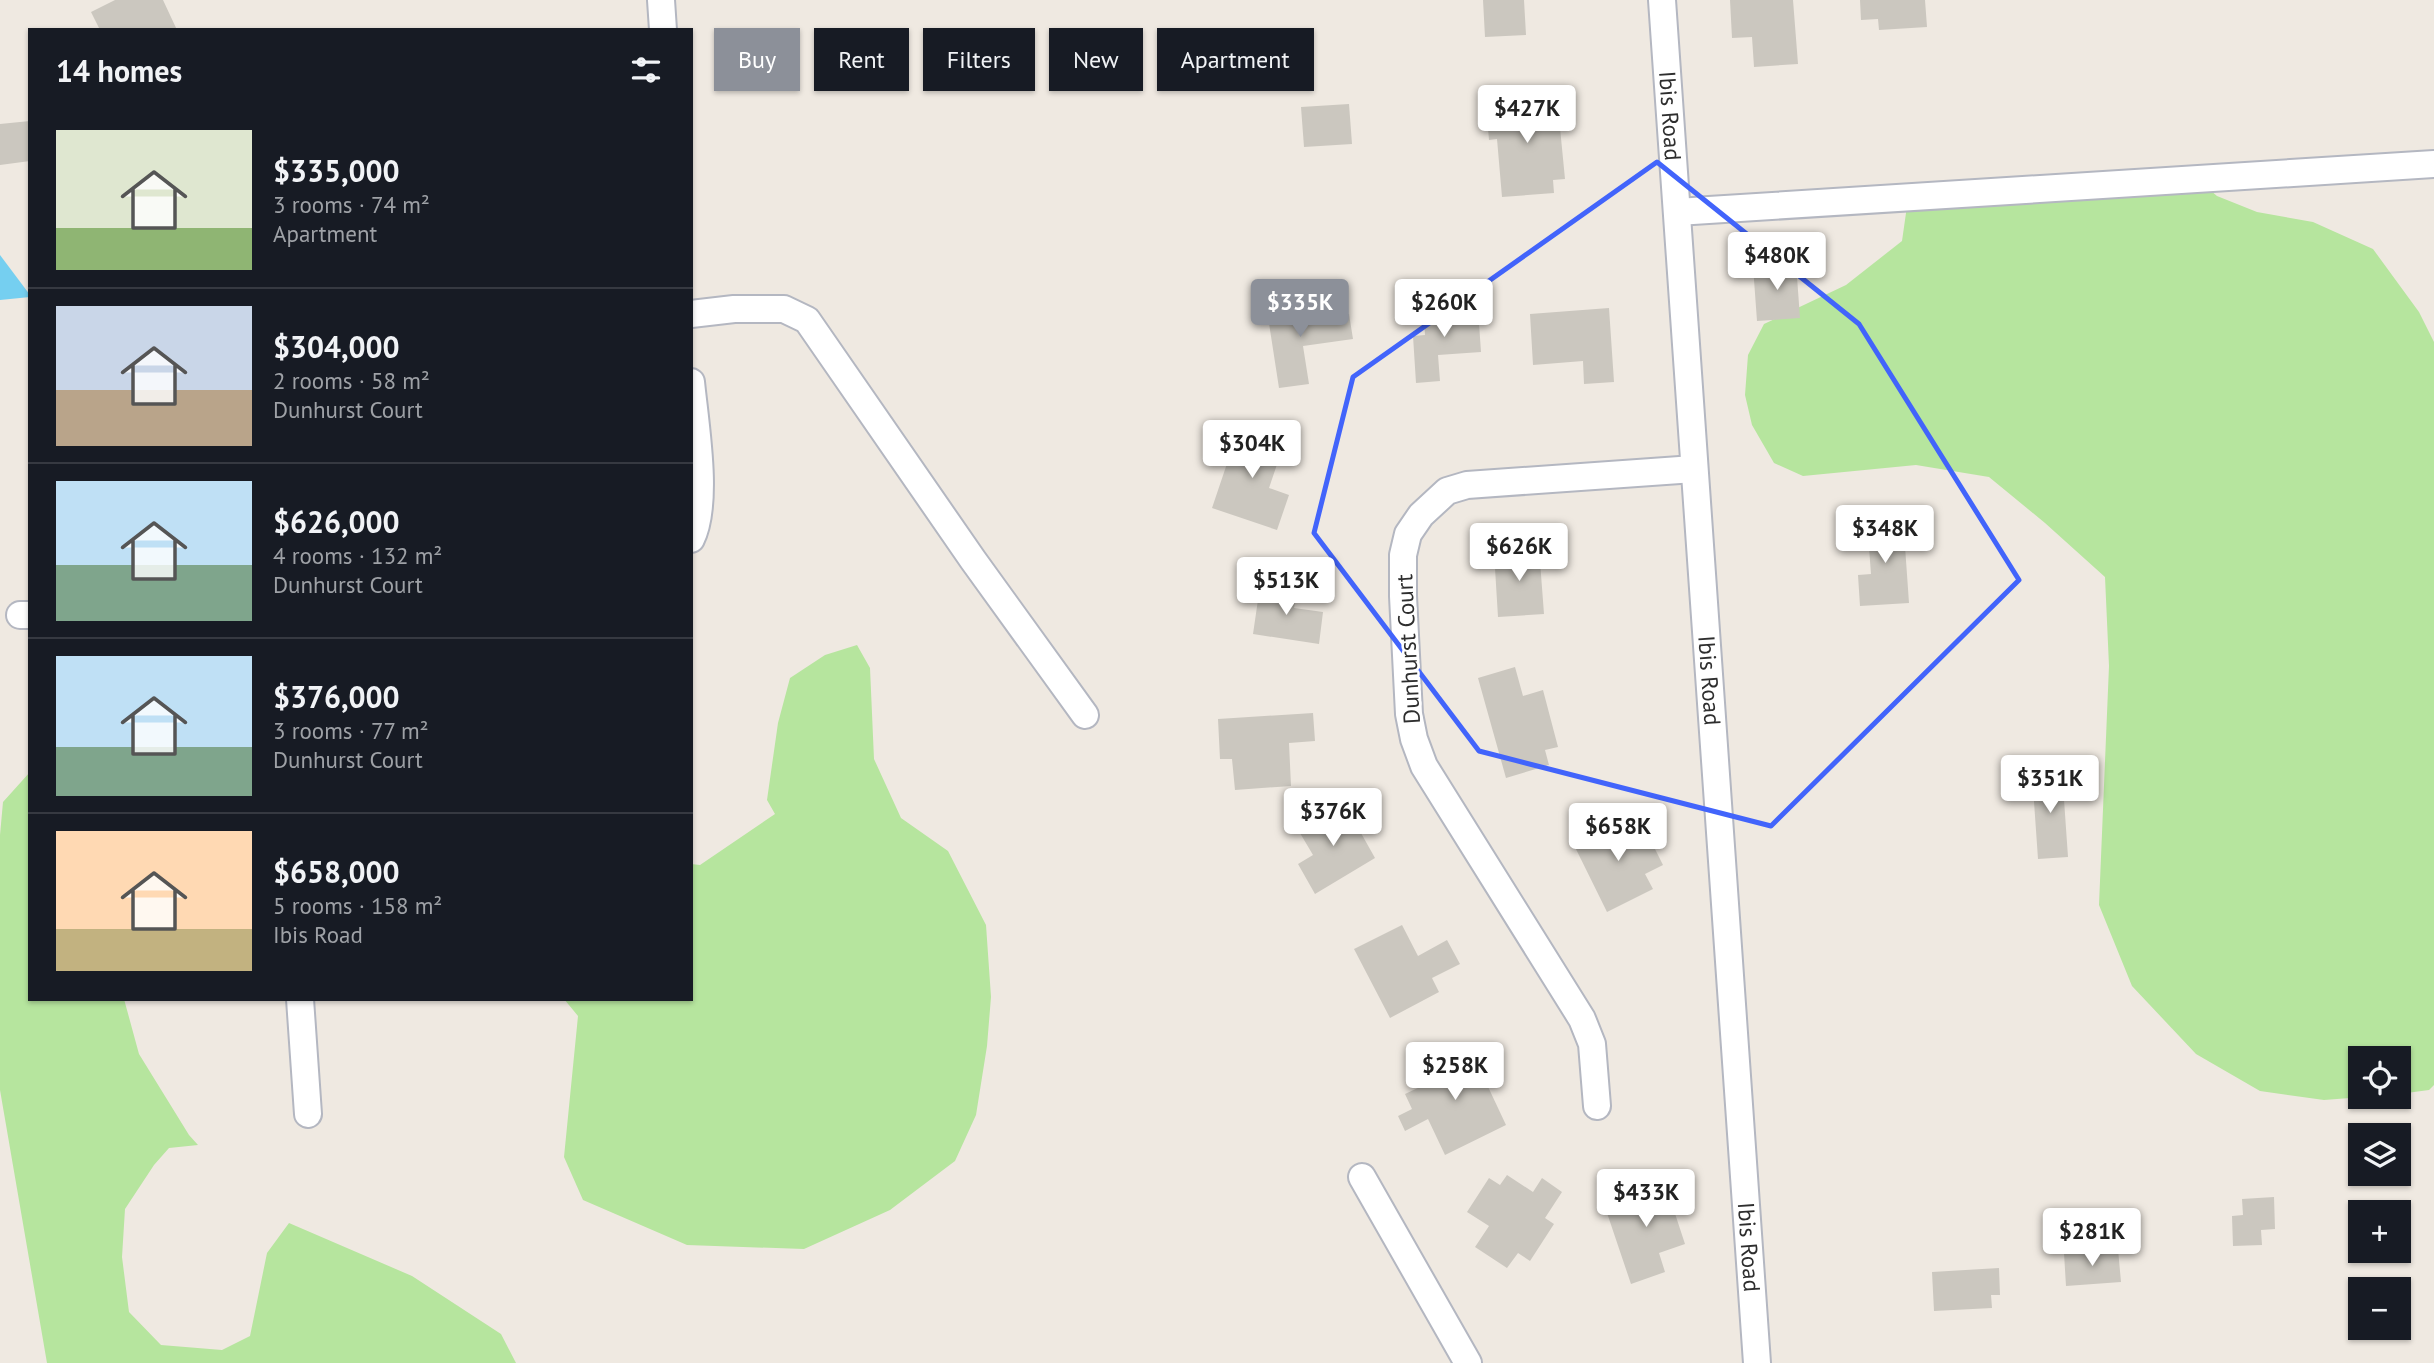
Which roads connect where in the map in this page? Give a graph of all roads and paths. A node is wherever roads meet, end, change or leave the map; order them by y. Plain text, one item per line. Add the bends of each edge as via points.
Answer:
1 (661, 0) edge
2 (1662, 0) edge
3 (663, 28) edge
4 (2434, 164) edge
5 (1677, 212) junction
6 (693, 314) edge
7 (693, 405) edge
8 (1694, 469) junction
9 (693, 535) edge
10 (1086, 715) dead end
11 (300, 1001) edge
12 (1597, 1106) dead end
13 (308, 1114) dead end
14 (1362, 1177) dead end
15 (1468, 1363) edge
16 (1757, 1363) edge

1 - 3 street
2 - 5 street, Ibis Road
4 - 5 street
5 - 8 street, Ibis Road
6 - 10 street via 785,309 807,320
7 - 9 street via 701,498
8 - 12 street, Dunhurst Court via 1467,485 1447,491 1421,515 1408,534 1403,555 1413,739 1424,765 1582,1019 1592,1044
8 - 16 street, Ibis Road
11 - 13 street
14 - 15 street

